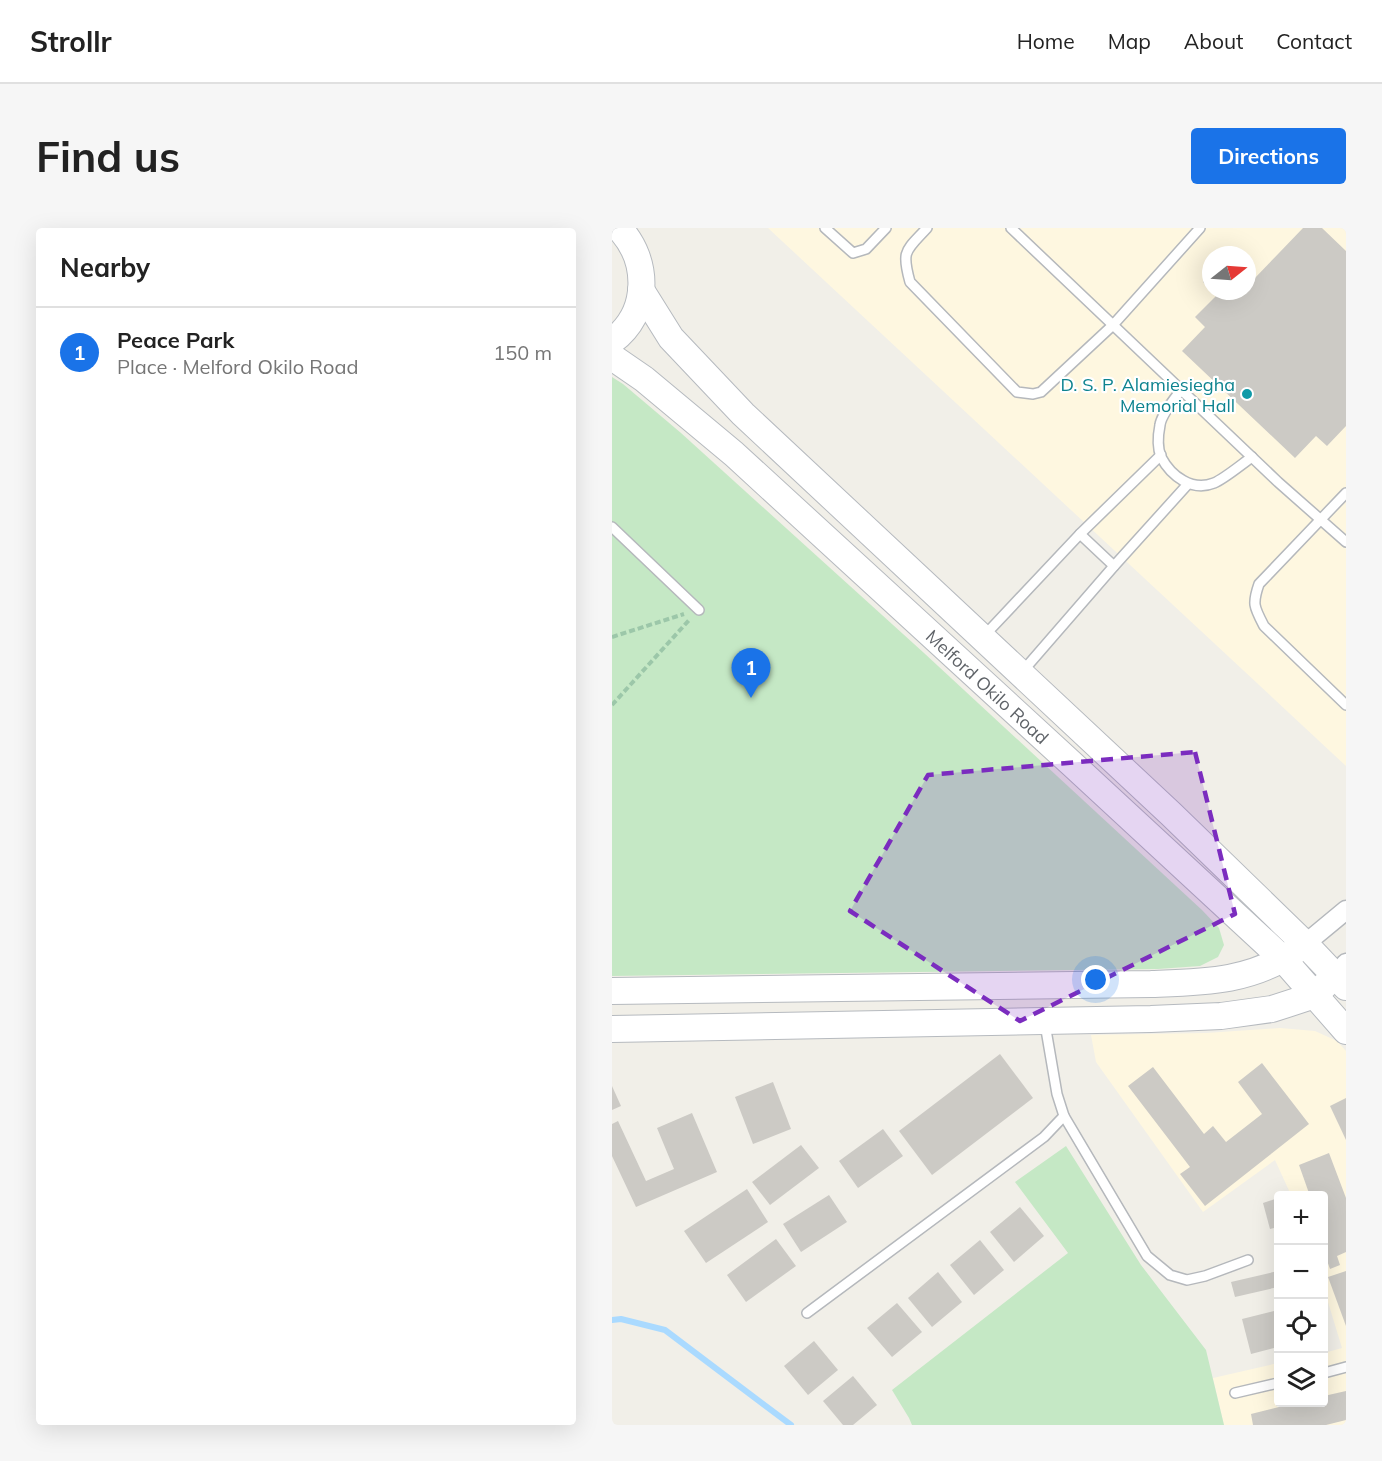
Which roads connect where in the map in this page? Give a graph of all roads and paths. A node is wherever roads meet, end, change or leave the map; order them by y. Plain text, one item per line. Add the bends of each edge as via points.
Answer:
1 (825, 228) edge
2 (886, 228) edge
3 (927, 228) edge
4 (1011, 228) edge
5 (1200, 228) edge
6 (628, 231) edge
7 (641, 290) junction
8 (1113, 325) junction
9 (612, 341) edge
10 (612, 357) edge
11 (1181, 390) junction
12 (1161, 455) junction
13 (1252, 458) junction
14 (1188, 484) junction
15 (1346, 493) edge
16 (1321, 519) junction
17 (612, 527) edge
18 (1080, 534) junction
19 (1346, 542) edge
20 (1114, 566) junction
21 (699, 610) junction
22 (612, 637) edge
23 (983, 638) junction
24 (1021, 674) junction
25 (612, 705) edge
26 (1346, 705) edge
27 (1346, 910) edge
28 (1305, 944) junction
29 (1283, 959) junction
30 (1342, 975) edge
31 (612, 992) edge
32 (1314, 995) junction
33 (1045, 1021) junction
34 (612, 1029) edge
35 (1346, 1031) edge
36 (1064, 1116) junction
37 (1248, 1260) dead end
38 (807, 1313) dead end
39 (1346, 1367) edge
40 (1328, 1372) edge
41 (1274, 1384) edge
42 (1235, 1393) dead end

1 - 2 lane via 853,253 866,249
3 - 8 lane via 906,251 910,282 1017,393 1041,392
4 - 8 lane
5 - 8 lane
6 - 7 main road via 641,272
7 - 9 main road via 635,314
7 - 23 main road, Melford Okilo Road via 671,338 742,414
8 - 11 lane
10 - 29 main road, Melford Okilo Road via 734,454
11 - 12 lane via 1160,422
11 - 13 lane
12 - 14 lane via 1170,470
12 - 18 lane
13 - 14 lane via 1214,483
13 - 16 lane
14 - 20 lane
15 - 16 lane
16 - 19 lane
16 - 26 lane via 1259,584 1254,599 1264,626
17 - 21 lane
18 - 20 lane
18 - 23 lane
20 - 24 lane
21 - 22 path
21 - 25 path
23 - 24 main road, Melford Okilo Road
24 - 28 main road, Melford Okilo Road
27 - 28 street
28 - 29 main road
28 - 30 main road, Melford Okilo Road
29 - 31 main road via 1245,975 1210,982
29 - 32 main road, Melford Okilo Road
30 - 32 main road
32 - 33 main road via 1272,1009 1221,1016
32 - 35 main road, Melford Okilo Road
33 - 34 main road
33 - 36 lane
36 - 37 lane via 1147,1256 1170,1275 1187,1280
36 - 38 lane via 1044,1137
39 - 40 lane
41 - 42 lane

